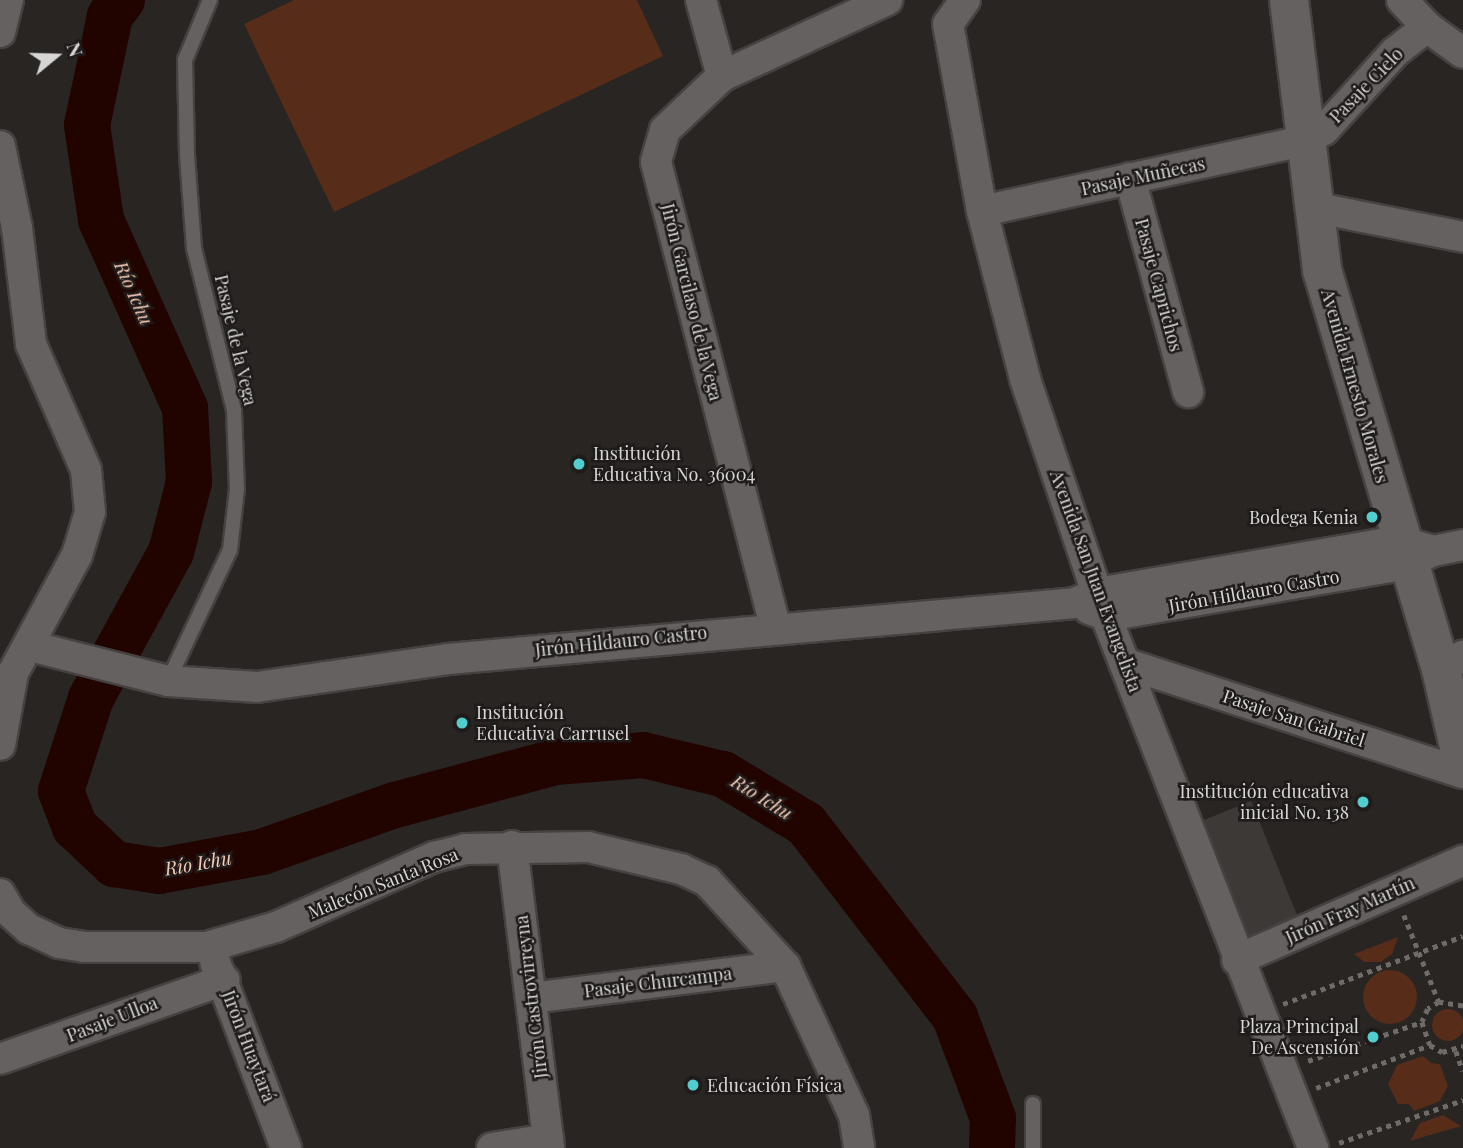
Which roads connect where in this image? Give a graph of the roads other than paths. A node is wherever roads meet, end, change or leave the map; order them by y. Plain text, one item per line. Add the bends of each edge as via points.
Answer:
1 (8, 0) edge
2 (210, 0) edge
3 (701, 0) edge
4 (887, 0) edge
5 (965, 0) edge
6 (1289, 0) edge
7 (1402, 0) edge
8 (944, 12) edge
9 (1427, 27) junction
10 (0, 32) edge
11 (1463, 52) edge
12 (722, 76) junction
13 (1303, 141) junction
14 (0, 146) edge
15 (1130, 178) junction
16 (1312, 208) junction
17 (982, 211) junction
18 (1463, 237) edge
19 (1188, 392) dead end
20 (1463, 545) edge
21 (1413, 552) junction
22 (1093, 604) junction
23 (775, 626) junction
24 (38, 648) junction
25 (1124, 663) junction
26 (1452, 663) edge
27 (168, 681) junction
28 (0, 745) edge
29 (1463, 764) edge
30 (1463, 773) edge
31 (512, 846) junction
32 (1463, 861) edge
33 (0, 894) edge
34 (207, 947) junction
35 (1237, 960) junction
36 (785, 966) junction
37 (224, 980) junction
38 (531, 999) junction
39 (0, 1059) edge
40 (1033, 1104) dead end
41 (288, 1143) edge
42 (548, 1143) edge
43 (492, 1148) edge
44 (859, 1148) edge
45 (1033, 1148) edge
46 (1313, 1148) edge

1 - 10 street
2 - 27 lane, Pasaje de la Vega via 185,60 187,155 194,248 234,410 237,489 230,550
3 - 12 street
4 - 12 street, Jirón Garcilaso de la Vega
5 - 8 street, Avenida San Juan Evangelista
6 - 13 street, Avenida Ernesto Morales
7 - 9 street
8 - 17 street, Avenida San Juan Evangelista
9 - 11 street
9 - 13 street, Pasaje Cielo via 1395,52 1324,130
12 - 23 street, Jirón Garcilaso de la Vega via 665,130 656,162
13 - 15 street, Pasaje Muñecas
13 - 16 street, Avenida Ernesto Morales
14 - 24 street via 17,228 31,344 86,470 90,512
15 - 17 street, Pasaje Muñecas
15 - 19 street, Pasaje Caprichos
16 - 18 street
16 - 21 street, Avenida Ernesto Morales via 1322,270
17 - 22 street, Avenida San Juan Evangelista via 1025,379
20 - 21 street, Jirón Hildauro Castro
21 - 22 street, Jirón Hildauro Castro
21 - 26 street, Avenida Ernesto Morales
22 - 23 street, Jirón Hildauro Castro
22 - 25 street, Avenida San Juan Evangelista
23 - 27 street, Jirón Hildauro Castro via 448,659 292,685
24 - 27 street, Jirón Hildauro Castro
24 - 28 street via 13,673
25 - 30 street, Pasaje San Gabriel
25 - 35 street, Avenida San Juan Evangelista
26 - 29 street, Avenida Ernesto Morales
31 - 34 street, Malecón Santa Rosa via 465,849 434,857 276,927
31 - 36 street, Malecón Santa Rosa via 588,847 681,869 707,881
31 - 38 street, Jirón Castrovirreyna
32 - 35 street, Jirón Fray Martín
33 - 34 street, Malecón Santa Rosa via 11,913 29,929 59,943
34 - 37 street, Jirón Huaytará
35 - 46 street, Avenida San Juan Evangelista
36 - 38 street, Pasaje Churcampa
36 - 44 street, Malecón Santa Rosa via 854,1115
37 - 39 street, Pasaje Ulloa
37 - 41 street, Jirón Huaytará
38 - 42 street, Jirón Castrovirreyna
40 - 45 lane
42 - 43 street

